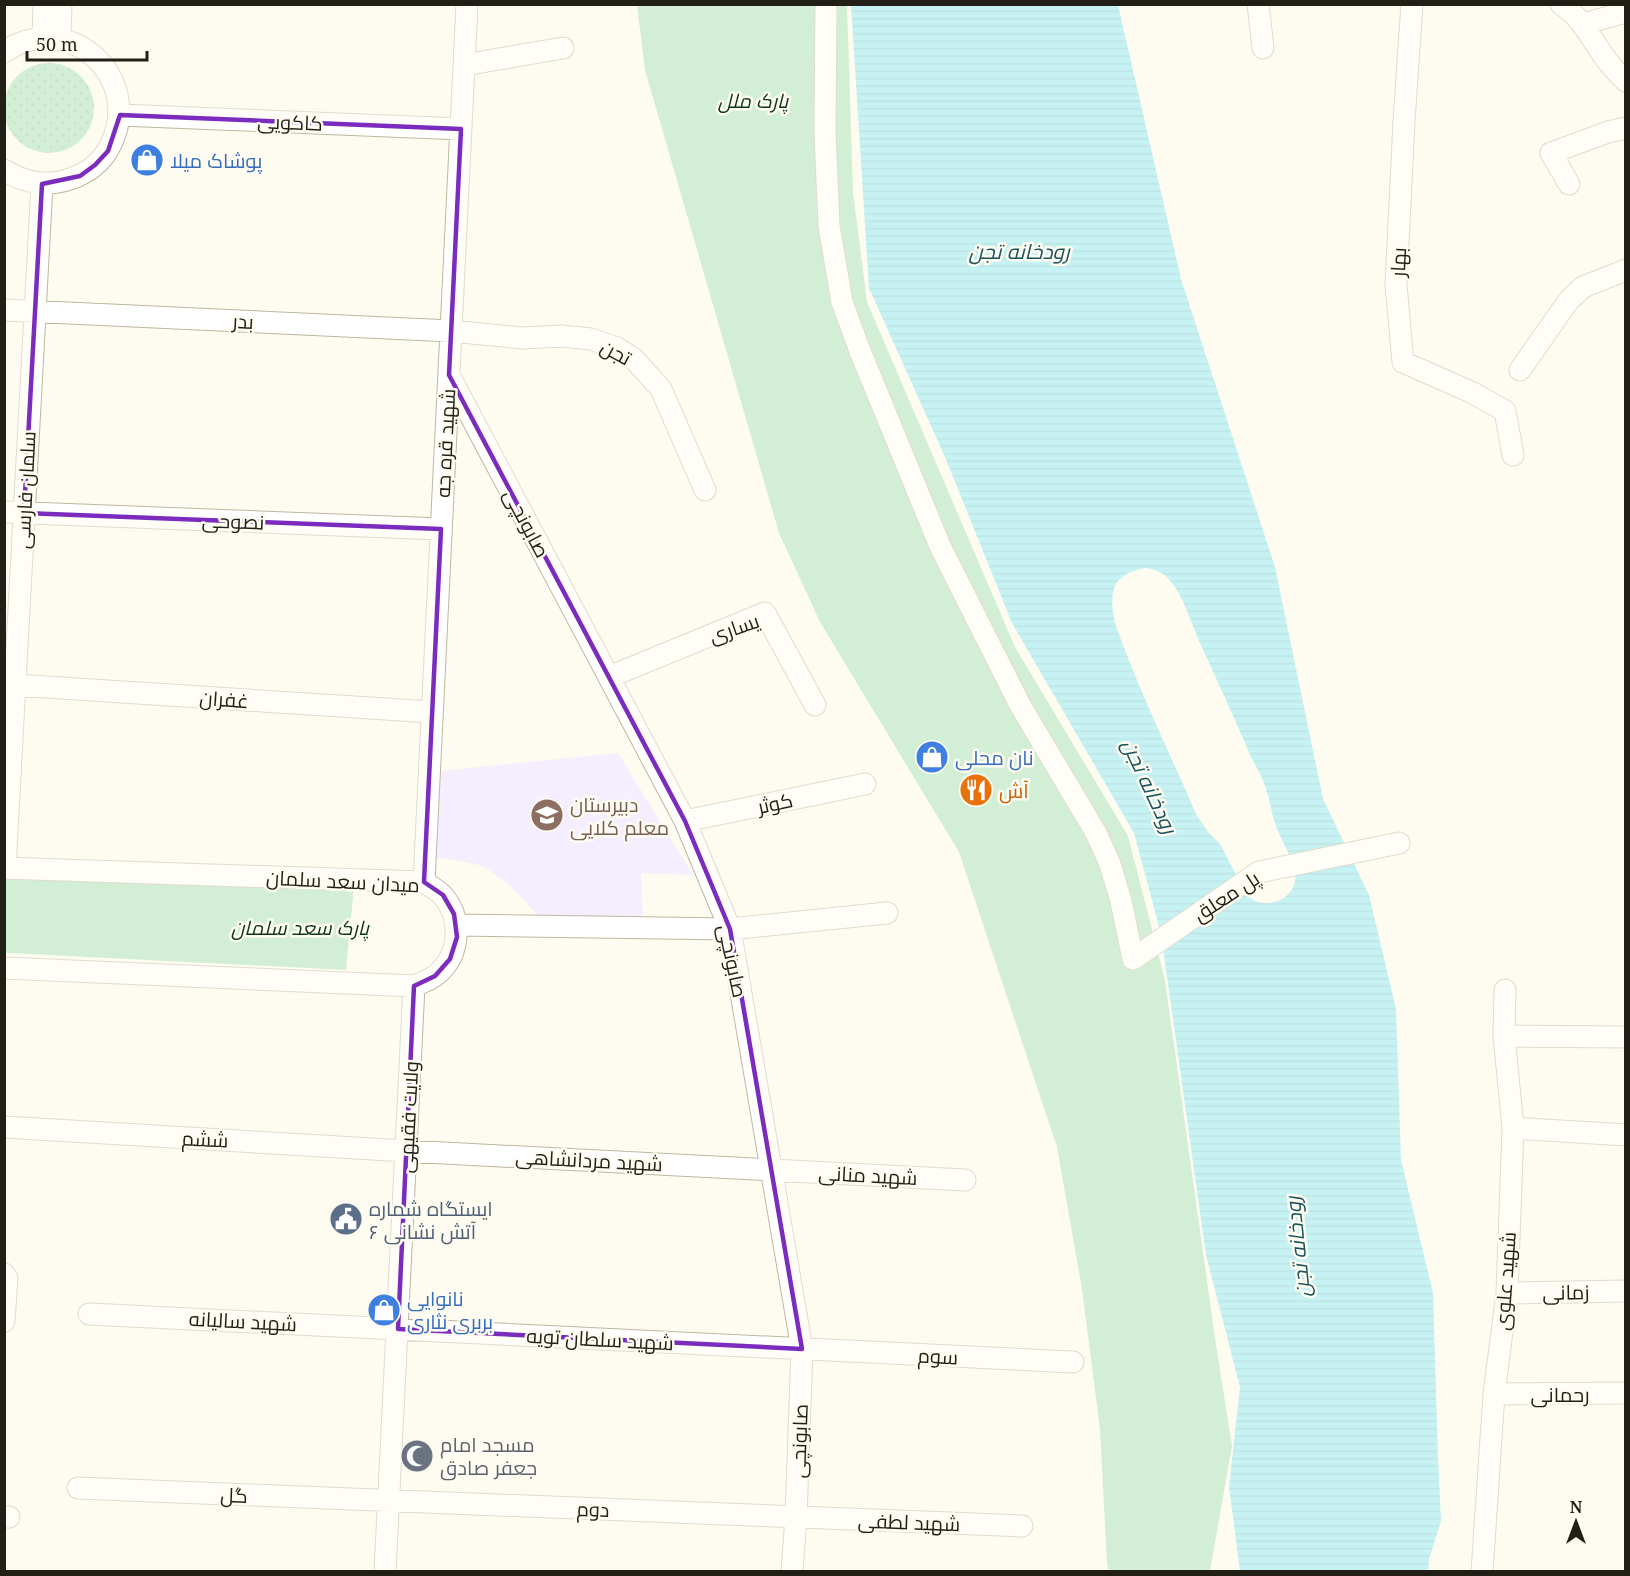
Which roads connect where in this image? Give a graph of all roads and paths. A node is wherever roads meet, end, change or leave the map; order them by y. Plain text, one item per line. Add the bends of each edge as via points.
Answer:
1 (44, 4) edge
2 (61, 4) edge
3 (467, 4) edge
4 (826, 4) edge
5 (1258, 4) edge
6 (1412, 4) edge
7 (1561, 4) edge
8 (1626, 12) edge
9 (1582, 17) edge
10 (51, 39) junction
11 (563, 48) dead end
12 (1263, 48) dead end
13 (4, 52) edge
14 (464, 65) junction
15 (1626, 81) edge
16 (120, 115) junction
17 (1626, 128) edge
18 (461, 129) junction
19 (4, 170) edge
20 (42, 184) junction
21 (1569, 184) dead end
22 (1626, 270) edge
23 (4, 310) edge
24 (35, 311) junction
25 (451, 331) junction
26 (1520, 370) dead end
27 (449, 375) junction
28 (1513, 455) dead end
29 (705, 489) dead end
30 (14, 512) edge
31 (441, 529) junction
32 (609, 677) junction
33 (15, 685) junction
34 (815, 705) dead end
35 (432, 712) junction
36 (865, 784) dead end
37 (685, 821) junction
38 (1400, 843) dead end
39 (5, 868) edge
40 (424, 882) junction
41 (887, 913) dead end
42 (456, 924) junction
43 (729, 928) junction
44 (5, 969) edge
45 (4, 983) edge
46 (414, 986) junction
47 (1505, 990) dead end
48 (1504, 1036) junction
49 (1626, 1037) edge
50 (4, 1127) edge
51 (1513, 1128) junction
52 (1626, 1135) edge
53 (406, 1151) junction
54 (771, 1170) junction
55 (965, 1180) dead end
56 (4, 1274) edge
57 (1626, 1291) edge
58 (1507, 1293) junction
59 (89, 1314) dead end
60 (4, 1321) edge
61 (398, 1329) junction
62 (802, 1349) junction
63 (1073, 1362) dead end
64 (1626, 1393) edge
65 (1494, 1394) junction
66 (78, 1488) dead end
67 (389, 1501) junction
68 (796, 1517) junction
69 (1022, 1526) dead end
70 (385, 1572) edge
71 (792, 1572) edge
72 (1482, 1572) edge

1 - 10 street
2 - 10 street
3 - 14 street, شهید قره جه
4 - 38 street, پل معلق via 829,226 842,302 940,546 1020,705 1096,833 1110,864 1133,959 1259,872
5 - 12 street
6 - 28 street, بهار via 1396,285 1403,362 1505,411
7 - 9 street
8 - 9 street
9 - 15 street via 1609,63
10 - 13 street via 32,39
10 - 16 street via 69,41 101,62 112,78
11 - 14 street
14 - 18 street, شهید قره جه
16 - 18 street, کاکویی
16 - 20 street via 108,151 95,165 80,176
17 - 21 street via 1551,153
18 - 25 street, شهید قره جه
19 - 20 street
20 - 24 street, سلمان فارسی
22 - 26 street via 1583,286
23 - 24 street, بدر
24 - 25 street, بدر
24 - 30 street, سلمان فارسی
25 - 27 street, شهید قره جه
25 - 29 street, تجن via 591,339 634,358 661,389
27 - 31 street, شهید قره جه
27 - 32 street, صابونچی
30 - 31 street, نصوحی
30 - 33 street, سلمان فارسی
31 - 35 street, شهید قره جه
32 - 34 street, یساری via 765,613
32 - 37 street, صابونچی
33 - 35 street, غفران
33 - 39 street, سلمان فارسی
35 - 40 street, شهید قره جه
36 - 37 street, کوثر
37 - 43 street, صابونچی
39 - 40 street, میدان سعد سلمان
40 - 42 street, میدان سعد سلمان via 443,895
41 - 43 street
42 - 43 street
42 - 46 street via 457,937 450,959 435,976
43 - 54 street, صابونچی
44 - 45 street
44 - 46 street
46 - 53 street, ولایت فقیهی
47 - 48 street, شهید علوی
48 - 49 street
48 - 51 street, شهید علوی
50 - 53 street, ششم
51 - 52 street
51 - 58 street, شهید علوی
53 - 54 street, شهید مردانشاهی
53 - 61 street, ولایت فقیهی
54 - 55 street, شهید منانی
54 - 62 street, صابونچی
56 - 60 street
57 - 58 street, زمانی
58 - 65 street, شهید علوی
59 - 61 street, شهید سالیانه
61 - 62 street, شهید سلطان تویه
61 - 67 street, ولایت فقیهی
62 - 63 street, سوم
62 - 68 street, صابونچی
64 - 65 street, رحمانی
65 - 72 street, شهید علوی
66 - 67 street, گل
67 - 68 street, دوم
67 - 70 street, ولایت فقیهی
68 - 69 street, شهید لطفی
68 - 71 street, صابونچی

